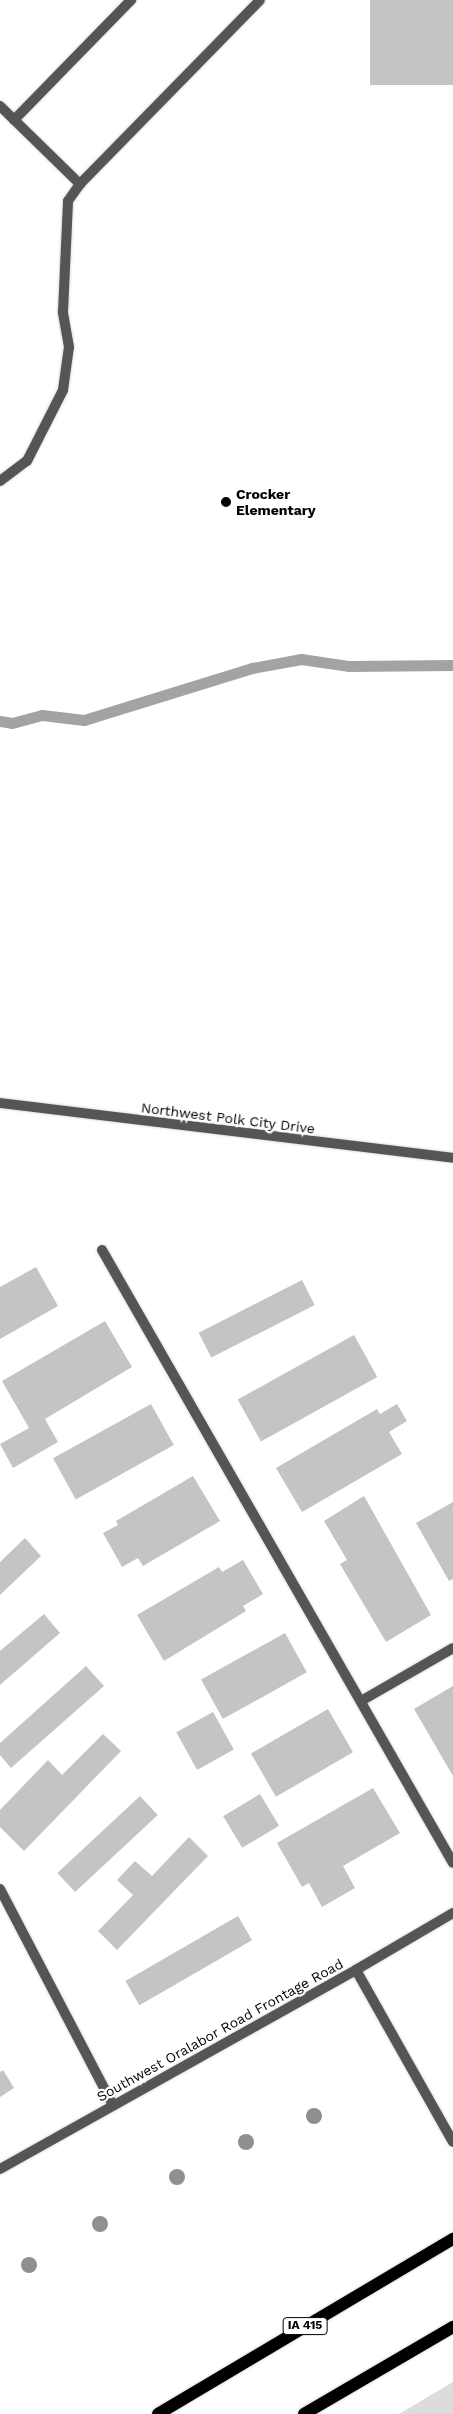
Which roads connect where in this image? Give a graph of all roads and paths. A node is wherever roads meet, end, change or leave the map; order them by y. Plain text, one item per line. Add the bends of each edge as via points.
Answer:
1 (131, 0) edge
2 (260, 0) edge
3 (0, 106) edge
4 (14, 120) junction
5 (80, 184) junction
6 (0, 481) edge
7 (0, 1102) edge
8 (453, 1158) edge
9 (102, 1250) dead end
10 (453, 1648) edge
11 (360, 1701) junction
12 (453, 1863) edge
13 (0, 1889) edge
14 (453, 1913) edge
15 (356, 1970) junction
16 (113, 2105) junction
17 (453, 2142) edge
18 (0, 2169) edge
19 (453, 2239) edge
20 (453, 2327) edge
21 (158, 2414) edge
22 (304, 2414) edge

1 - 4 street
2 - 5 street
3 - 4 street
4 - 5 street
5 - 6 street via 68,201 65,230 63,312 69,348 63,390 27,461
7 - 8 street, Northwest Polk City Drive
9 - 11 street
10 - 11 street
11 - 12 street
13 - 16 street
14 - 15 street, Southwest Oralabor Road Frontage Road
15 - 16 street, Southwest Oralabor Road Frontage Road
15 - 17 street
16 - 18 street, Southwest Oralabor Road Frontage Road
19 - 21 main road, IA 415
20 - 22 main road

